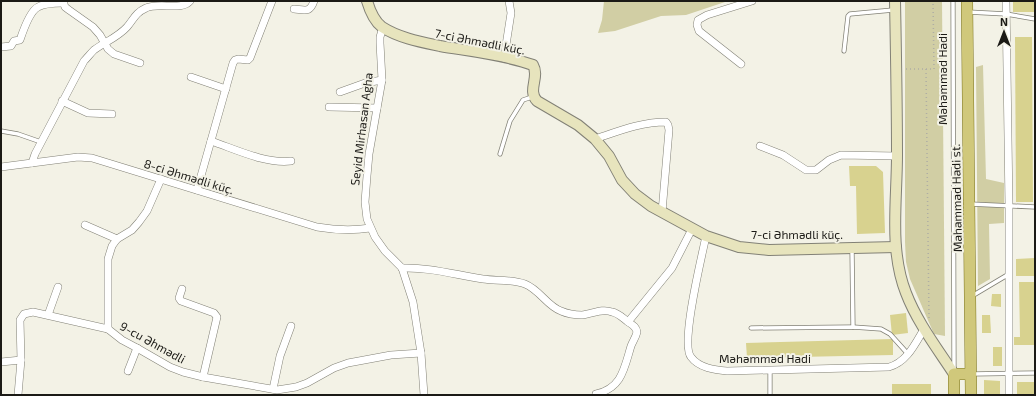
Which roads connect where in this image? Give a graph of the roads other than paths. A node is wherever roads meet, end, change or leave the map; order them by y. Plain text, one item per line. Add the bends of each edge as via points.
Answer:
1 (190, 1) edge
2 (272, 1) edge
3 (314, 1) edge
4 (367, 1) edge
5 (509, 1) edge
6 (752, 1) edge
7 (953, 1) edge
8 (1006, 1) edge
9 (63, 2) edge
10 (895, 5) edge
11 (967, 6) edge
12 (294, 9) dead end
13 (1006, 14) junction
14 (1035, 19) edge
15 (383, 27) junction
16 (104, 44) junction
17 (1, 48) edge
18 (844, 51) dead end
19 (504, 58) junction
20 (140, 63) dead end
21 (741, 64) dead end
22 (191, 77) dead end
23 (382, 80) junction
24 (226, 89) junction
25 (340, 92) dead end
26 (533, 97) junction
27 (62, 101) junction
28 (329, 107) dead end
29 (377, 108) junction
30 (112, 114) dead end
31 (1, 131) edge
32 (595, 139) junction
33 (211, 141) junction
34 (41, 142) junction
35 (760, 146) dead end
36 (500, 154) dead end
37 (897, 156) junction
38 (291, 161) dead end
39 (32, 163) junction
40 (1, 167) edge
41 (161, 179) junction
42 (197, 190) junction
43 (969, 204) junction
44 (1009, 206) junction
45 (1035, 207) edge
46 (662, 212) junction
47 (84, 225) dead end
48 (370, 228) junction
49 (692, 229) junction
50 (706, 236) junction
51 (117, 239) junction
52 (852, 247) junction
53 (896, 247) junction
54 (402, 268) junction
55 (1009, 274) junction
56 (58, 287) dead end
57 (182, 289) dead end
58 (970, 298) junction
59 (48, 315) junction
60 (628, 322) junction
61 (291, 326) dead end
62 (854, 326) junction
63 (751, 328) dead end
64 (108, 329) junction
65 (924, 329) junction
66 (137, 348) junction
67 (422, 353) junction
68 (908, 354) junction
69 (21, 360) junction
70 (1, 362) edge
71 (770, 370) junction
72 (128, 371) dead end
73 (1035, 373) edge
74 (954, 374) junction
75 (970, 374) junction
76 (1009, 374) junction
77 (203, 377) junction
78 (276, 391) edge
79 (596, 394) dead end
80 (18, 395) edge
81 (424, 395) edge
82 (770, 395) edge
83 (954, 395) edge
84 (971, 395) edge
85 (1009, 395) edge

1 - 16 street via 183,6 147,7 136,14 122,32
2 - 24 street via 250,58 235,60
3 - 12 street via 308,10
4 - 15 street via 376,21
5 - 19 street via 511,13
6 - 21 street via 707,15 698,20 697,25 699,31
7 - 74 lane, Məhəmməd Hadi
8 - 13 street
9 - 16 street via 69,10 93,27
9 - 17 street via 38,7 32,12 20,40 11,46
10 - 18 lane via 850,14
10 - 37 street
11 - 13 lane
11 - 43 main road, Mahammad Hadi st.
13 - 14 lane
13 - 44 street
15 - 19 street, 7-ci Əhmədli küç. via 420,42
15 - 23 street, Seyid Mirhasan Agha via 380,37
16 - 20 street via 114,54
16 - 27 street via 84,61
19 - 26 street, 7-ci Əhmədli küç. via 533,65 536,73
22 - 24 street
23 - 25 street
23 - 29 street, Seyid Mirhasan Agha
24 - 33 street
26 - 32 street, 7-ci Əhmədli küç. via 578,125
26 - 36 lane via 523,100 510,121
27 - 30 street via 88,113
27 - 34 street
28 - 29 street
29 - 48 street, Seyid Mirhasan Agha via 369,154 365,202
31 - 34 lane
32 - 46 street, 7-ci Əhmədli küç. via 609,156 622,180 635,194
32 - 46 street via 636,126 666,122 669,130
33 - 38 street via 266,159
33 - 42 street
34 - 39 street
35 - 37 street via 783,155 806,170 816,170 841,155
37 - 53 street
39 - 40 street, 8-ci Əhmədli küç.
39 - 41 street, 8-ci Əhmədli küç. via 78,157 92,158
41 - 42 street, 8-ci Əhmədli küç.
41 - 51 street via 147,211 139,222 132,230
42 - 48 street, 8-ci Əhmədli küç. via 316,227 339,230
43 - 44 lane
43 - 58 main road, Mahammad Hadi st.
44 - 45 lane
44 - 55 street
46 - 49 street, 7-ci Əhmədli küç.
47 - 51 street
48 - 54 street, Seyid Mirhasan Agha via 385,251
49 - 50 street, 7-ci Əhmədli küç.
49 - 60 street via 672,268
50 - 52 street, 7-ci Əhmədli küç. via 739,247 769,250
50 - 71 street, Məhəmməd Hadi via 688,334 687,347 690,356 712,370
51 - 64 street via 108,259
52 - 53 street, 7-ci Əhmədli küç.
52 - 62 lane
53 - 65 street via 906,293
54 - 60 street via 414,267 525,284 562,311 575,315 610,311
54 - 67 street, Seyid Mirhasan Agha via 413,302
55 - 58 lane
55 - 76 street
56 - 59 street
57 - 77 street via 182,301 217,316
58 - 75 main road, Mahammad Hadi st.
59 - 64 street, 9-cu Əhmədli
59 - 69 street, 9-cu Əhmədli via 33,312 24,314 20,320
60 - 79 street via 637,332 623,374 607,391
61 - 78 street via 280,356
62 - 63 lane
62 - 68 lane via 881,329 890,334
64 - 66 street, 9-cu Əhmədli
65 - 68 street, Məhəmməd Hadi
65 - 74 street
66 - 72 street
66 - 77 street, 9-cu Əhmədli via 170,367
67 - 78 street, 9-cu Əhmədli via 391,355 348,363 308,383
67 - 81 street, Seyid Mirhasan Agha
68 - 71 street, Məhəmməd Hadi via 896,365 885,367
69 - 70 street
69 - 80 street, 9-cu Əhmədli
71 - 82 lane
73 - 76 lane
74 - 75 main road
74 - 83 main road
75 - 76 lane
75 - 84 main road, Mahammad Hadi st.
76 - 85 street
77 - 78 street, 9-cu Əhmədli

